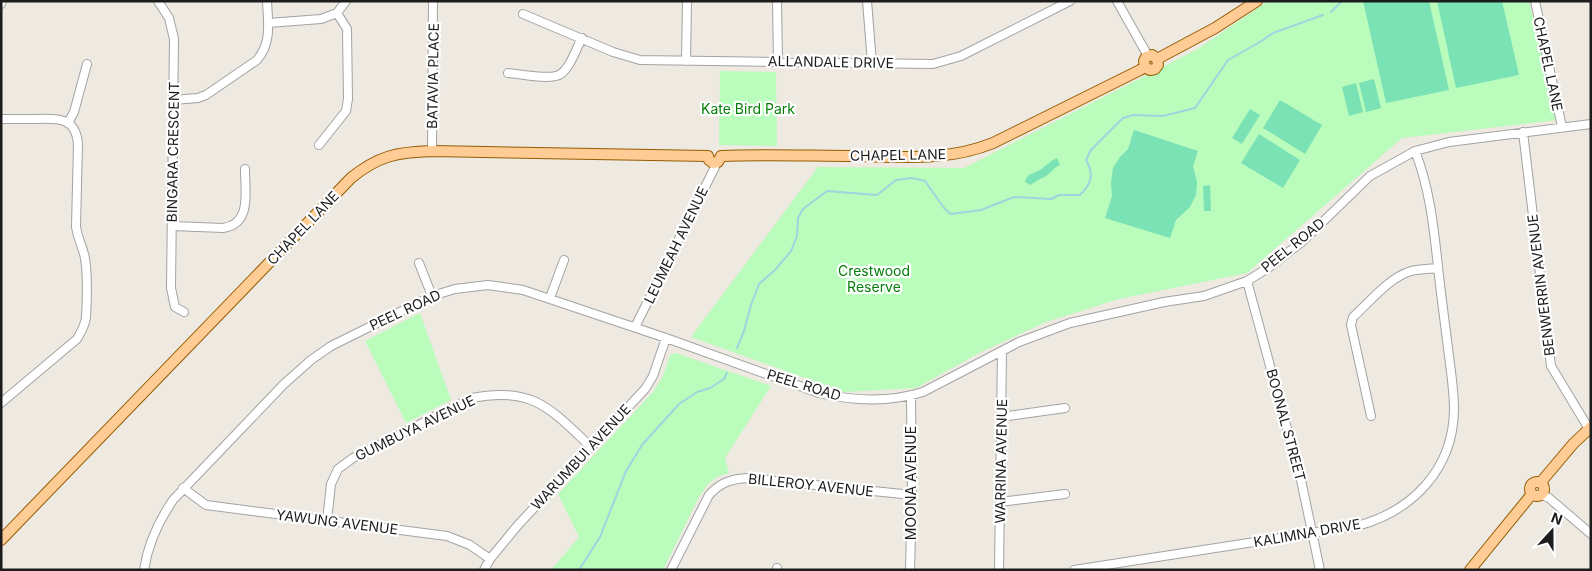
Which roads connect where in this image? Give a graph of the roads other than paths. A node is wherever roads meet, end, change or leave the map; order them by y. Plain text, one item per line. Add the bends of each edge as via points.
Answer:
1 (158, 1) edge
2 (267, 1) edge
3 (346, 1) edge
4 (433, 1) edge
5 (687, 1) edge
6 (777, 1) edge
7 (867, 1) edge
8 (1070, 1) edge
9 (1117, 1) edge
10 (1256, 1) edge
11 (1535, 1) edge
12 (338, 12) junction
13 (523, 14) dead end
14 (268, 23) junction
15 (582, 38) junction
16 (1153, 58) junction
17 (686, 61) junction
18 (778, 62) junction
19 (872, 63) junction
20 (87, 64) dead end
21 (508, 73) dead end
22 (173, 100) junction
23 (1, 119) edge
24 (68, 123) junction
25 (1591, 124) edge
26 (1562, 127) junction
27 (1523, 132) junction
28 (318, 145) dead end
29 (432, 151) junction
30 (1415, 151) junction
31 (715, 158) junction
32 (245, 170) dead end
33 (172, 226) junction
34 (564, 260) dead end
35 (419, 263) dead end
36 (1438, 268) junction
37 (1247, 281) junction
38 (432, 296) junction
39 (550, 298) junction
40 (175, 307) junction
41 (166, 312) dead end
42 (184, 312) dead end
43 (636, 327) junction
44 (666, 338) junction
45 (1002, 351) junction
46 (911, 396) junction
47 (1, 403) edge
48 (1066, 408) dead end
49 (1371, 416) dead end
50 (1001, 417) junction
51 (1590, 428) edge
52 (591, 447) junction
53 (183, 488) junction
54 (1065, 494) dead end
55 (1537, 494) junction
56 (912, 496) junction
57 (1000, 502) junction
58 (327, 521) junction
59 (1313, 532) junction
60 (1591, 534) edge
61 (1, 540) edge
62 (490, 559) junction
63 (144, 570) edge
64 (484, 570) edge
65 (671, 570) edge
66 (910, 570) edge
67 (999, 570) edge
68 (1074, 570) edge
69 (1320, 570) edge
70 (1470, 570) edge

1 - 22 street, BINGARA CRESCENT via 169,18 174,39
2 - 14 street
3 - 12 street
4 - 29 street, BATAVIA PLACE
5 - 17 street
6 - 18 street
7 - 19 street
8 - 19 street, ALLANDALE DRIVE via 961,56 933,64
9 - 16 street
10 - 16 main road via 1215,28
11 - 26 street, CHAPEL LANE
12 - 14 street via 321,19
12 - 28 street via 347,29 348,99 346,112
13 - 15 street, ALLANDALE DRIVE
14 - 22 street via 267,43 257,60 206,95
15 - 17 street, ALLANDALE DRIVE via 640,60
15 - 21 street via 560,75
16 - 31 main road, CHAPEL LANE via 1158,65 1154,69 1145,66 992,143 954,155
17 - 18 street, ALLANDALE DRIVE
18 - 19 street, ALLANDALE DRIVE
20 - 24 street
22 - 33 street, BINGARA CRESCENT
23 - 24 street via 55,118
24 - 47 street via 76,132 78,144 76,227 86,266 86,318 77,339
25 - 26 street, CHAPEL LANE
26 - 27 street, PEEL ROAD
27 - 30 street, PEEL ROAD via 1449,142
27 - 51 street, BENWERRIN AVENUE via 1551,366
29 - 31 main road, CHAPEL LANE
29 - 61 main road, CHAPEL LANE via 383,157 351,178
30 - 36 street, KALIMNA DRIVE via 1429,194
30 - 37 street, PEEL ROAD via 1370,176 1303,241
31 - 43 street, LEUMEAH AVENUE via 715,167
32 - 33 street via 244,211 237,223 223,228
33 - 40 street, BINGARA CRESCENT via 171,288
34 - 39 street
35 - 38 street
36 - 49 street via 1401,275 1353,317 1351,325
36 - 59 street, KALIMNA DRIVE via 1454,394 1453,426 1443,459 1423,489 1400,508 1372,522
37 - 45 street, PEEL ROAD via 1204,296 1070,323
37 - 59 street, BOONAL STREET
38 - 39 street, PEEL ROAD via 455,288 488,285
38 - 53 street, PEEL ROAD via 331,346 311,360
39 - 43 street, PEEL ROAD
40 - 41 street
40 - 42 street
43 - 44 street, PEEL ROAD
44 - 46 street, PEEL ROAD via 819,393 857,400
44 - 52 street, WARUMBUI AVENUE via 650,383
45 - 46 street, PEEL ROAD
45 - 50 street, WARRINA AVENUE
46 - 56 street, MOONA AVENUE
48 - 50 street
50 - 57 street, WARRINA AVENUE
51 - 55 main road via 1541,482 1531,484 1530,488
52 - 58 street, GUMBUYA AVENUE via 556,413 535,401 514,394 472,398 353,458 338,469 331,484
52 - 62 street, WARUMBUI AVENUE via 518,524
53 - 58 street, YAWUNG AVENUE via 206,505
53 - 63 street, PEEL ROAD via 162,515 153,534
54 - 57 street
55 - 60 street via 1549,498
55 - 70 main road
56 - 65 street, BILLEROY AVENUE via 748,478 727,481 718,485 709,496
56 - 66 street, MOONA AVENUE
57 - 67 street, WARRINA AVENUE
58 - 62 street, YAWUNG AVENUE via 447,536 470,545
59 - 68 street, KALIMNA DRIVE
59 - 69 street, BOONAL STREET
62 - 64 street, WARUMBUI AVENUE

